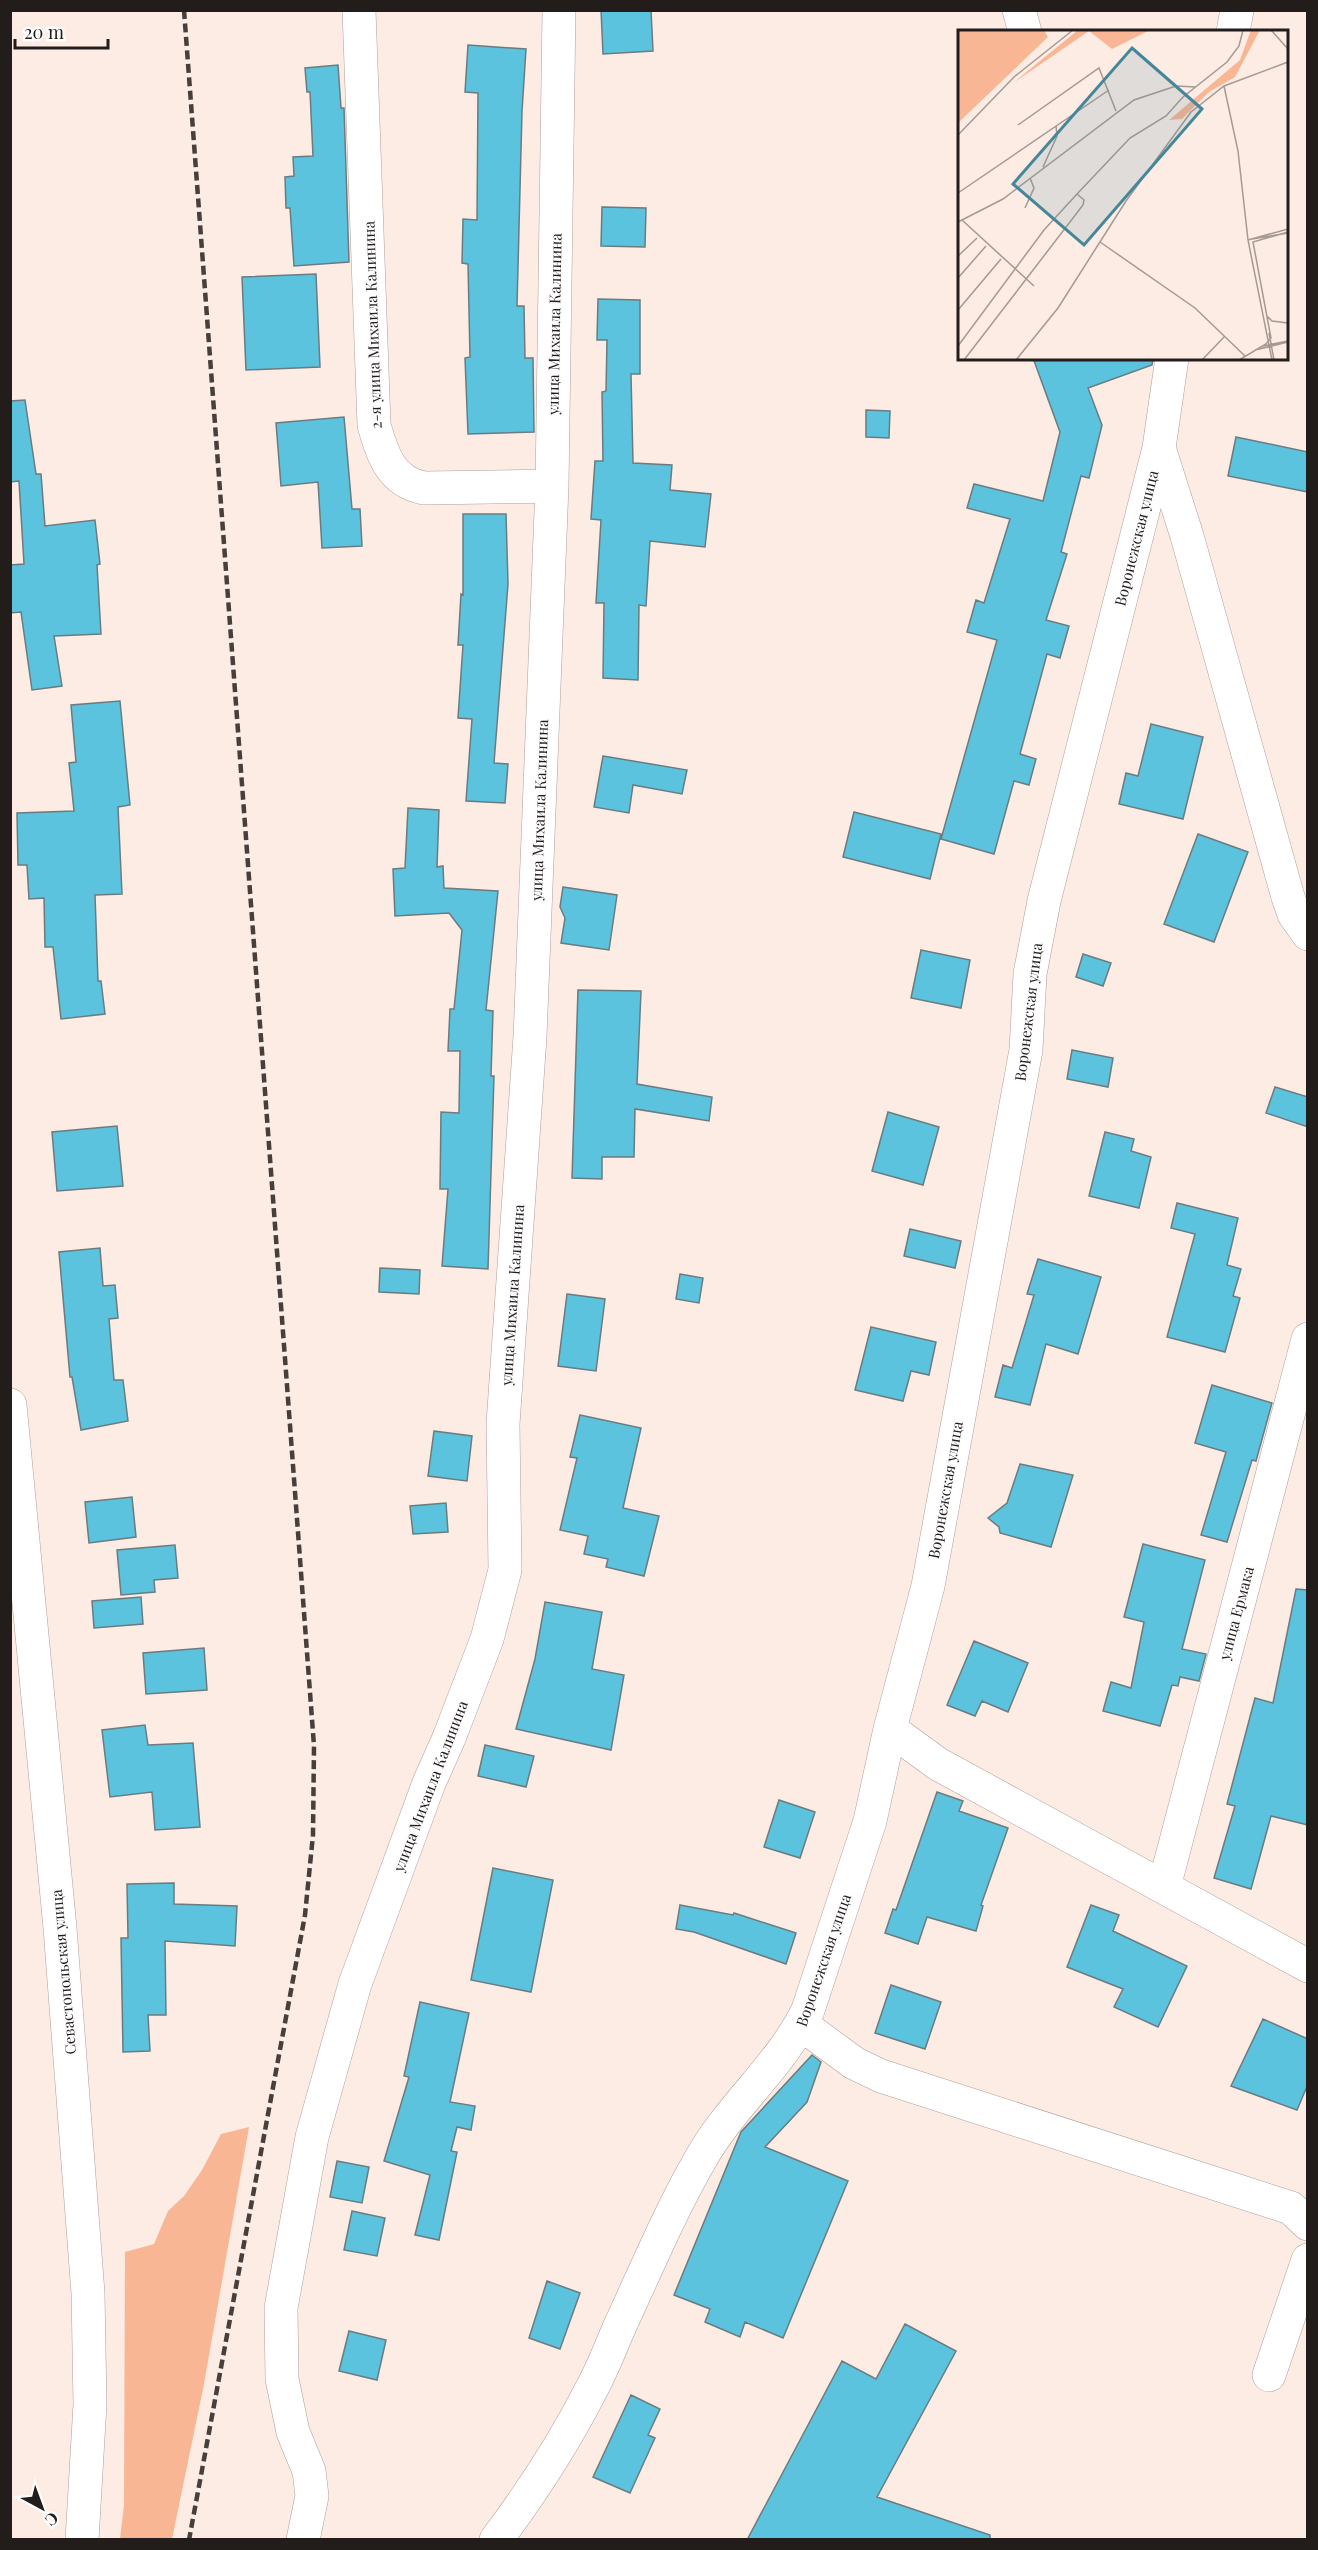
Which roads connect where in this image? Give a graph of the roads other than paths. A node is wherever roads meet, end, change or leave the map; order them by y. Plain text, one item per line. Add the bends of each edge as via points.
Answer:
1 (359, 10) edge
2 (559, 10) edge
3 (1019, 10) edge
4 (1237, 10) edge
5 (1025, 30) edge
6 (1233, 30) edge
7 (1172, 360) edge
8 (1159, 448) junction
9 (552, 486) junction
10 (1308, 934) edge
11 (1308, 1339) edge
12 (10, 1405) edge
13 (16, 1518) edge
14 (890, 1729) junction
15 (1164, 1887) junction
16 (1308, 1966) edge
17 (801, 2024) junction
18 (1308, 2224) edge
19 (1308, 2260) edge
20 (1269, 2375) dead end
21 (82, 2540) edge
22 (303, 2540) edge
23 (496, 2540) edge

1 - 9 street, 2-я улица Михаила Калинина via 374,425 381,450 398,478 412,486
2 - 9 street, улица Михаила Калинина
3 - 5 street
4 - 6 street
7 - 8 street, Воронежская улица
8 - 10 street via 1288,897
8 - 14 street, Воронежская улица via 1044,901 1030,974 1024,1062 928,1586
9 - 22 street, улица Михаила Калинина via 530,1037 503,1424 505,1570 487,1639 429,1783 350,2000 312,2137 281,2308 282,2379 293,2432 309,2471 312,2496
11 - 15 street, улица Ермака
12 - 13 street, Севастопольская улица
13 - 21 street, Севастопольская улица via 60,1928 88,2293 90,2404
14 - 15 street via 938,1764
14 - 17 street, Воронежская улица via 870,1821
15 - 16 street
17 - 18 street via 854,2063 881,2076 1291,2208
17 - 23 street, Воронежская улица via 774,2064 720,2127 700,2159 657,2243 592,2388 558,2451
19 - 20 street

